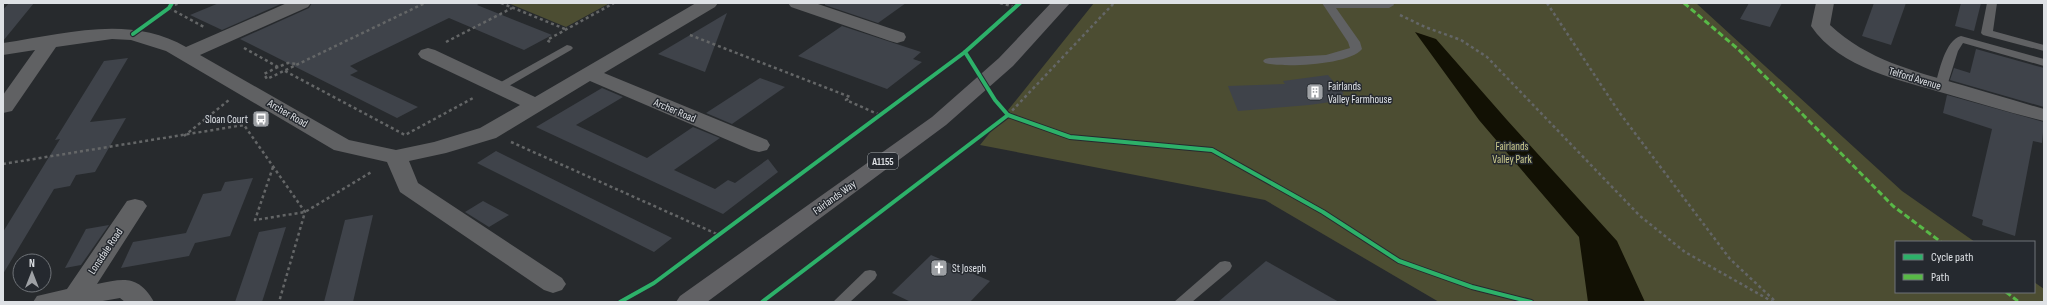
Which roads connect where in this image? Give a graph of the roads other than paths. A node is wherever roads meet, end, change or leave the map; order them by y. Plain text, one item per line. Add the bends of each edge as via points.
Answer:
1 (302, 3) edge
2 (709, 3) edge
3 (797, 3) edge
4 (1061, 3) edge
5 (1825, 3) edge
6 (1992, 3) edge
7 (1328, 4) edge
8 (1389, 4) edge
9 (897, 37) dead end
10 (50, 42) junction
11 (567, 48) dead end
12 (2044, 48) edge
13 (3, 49) edge
14 (186, 54) junction
15 (428, 54) road end
16 (1269, 62) dead end
17 (2044, 63) edge
18 (590, 74) junction
19 (496, 86) junction
20 (1941, 86) junction
21 (536, 105) junction
22 (6, 108) dead end
23 (2044, 115) edge
24 (759, 145) dead end
25 (396, 157) junction
26 (136, 206) dead end
27 (1225, 266) dead end
28 (870, 275) dead end
29 (553, 284) dead end
30 (75, 297) junction
31 (46, 302) edge
32 (141, 302) edge
33 (689, 302) edge
34 (841, 302) edge
35 (1182, 302) edge

1 - 14 street
2 - 18 street, Archer Road
3 - 9 street
4 - 33 main road, Fairlands Way / A1155 via 1006,62 939,121
5 - 20 street, Telford Avenue via 1820,26 1831,39 1850,52 1890,72
6 - 12 lane via 1986,33
7 - 8 lane
7 - 16 lane via 1356,49 1348,55 1333,58
10 - 13 street, Archer Road
10 - 14 street, Archer Road via 112,33 133,34
10 - 22 street
11 - 19 lane
14 - 25 street, Archer Road via 342,145
15 - 19 street
17 - 20 lane via 1961,39 1952,50
18 - 21 street, Archer Road
18 - 24 street, Archer Road
19 - 21 street
20 - 23 street, Telford Avenue
21 - 25 street, Archer Road via 488,132 438,148
25 - 29 street via 408,187
26 - 30 street, Lonsdale Road
27 - 35 lane
28 - 34 lane
30 - 31 street, Lonsdale Road
30 - 32 street, Lonsdale Road via 125,288

